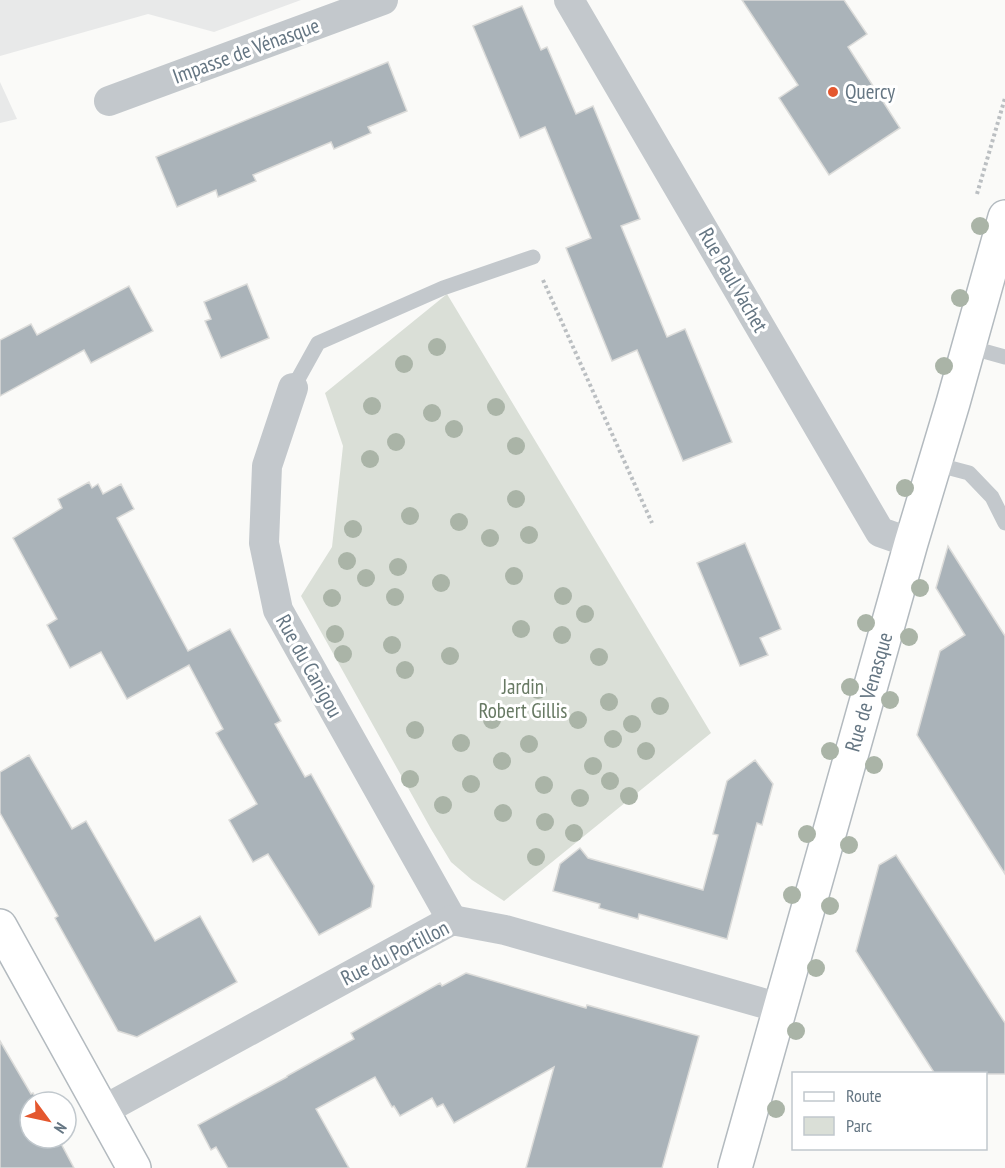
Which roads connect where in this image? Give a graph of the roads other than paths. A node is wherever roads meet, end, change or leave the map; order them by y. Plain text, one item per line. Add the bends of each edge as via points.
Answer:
1 (383, 0) edge
2 (569, 0) edge
3 (109, 101) dead end
4 (1005, 217) edge
5 (533, 257) road end
6 (969, 347) junction
7 (1005, 357) edge
8 (293, 388) joint
9 (935, 464) junction
10 (1005, 523) edge
11 (911, 543) junction
12 (452, 920) junction
13 (0, 926) edge
14 (780, 1008) junction
15 (102, 1111) junction
16 (134, 1168) edge
17 (735, 1168) edge

1 - 3 street, Impasse de Vénasque
2 - 11 street, Rue Paul Vachet via 880,532
4 - 6 street, Rue de Venasque
5 - 8 lane via 443,288 318,343
6 - 7 lane
6 - 9 street, Rue de Venasque
8 - 12 street, Rue du Canigou via 267,466 264,543 278,610
9 - 10 lane via 969,473 992,497
9 - 11 street, Rue de Venasque
11 - 14 street, Rue de Venasque
12 - 14 street, Rue du Portillon via 505,930
12 - 15 street, Rue du Portillon
13 - 15 street
14 - 17 street, Rue de Venasque
15 - 16 street

